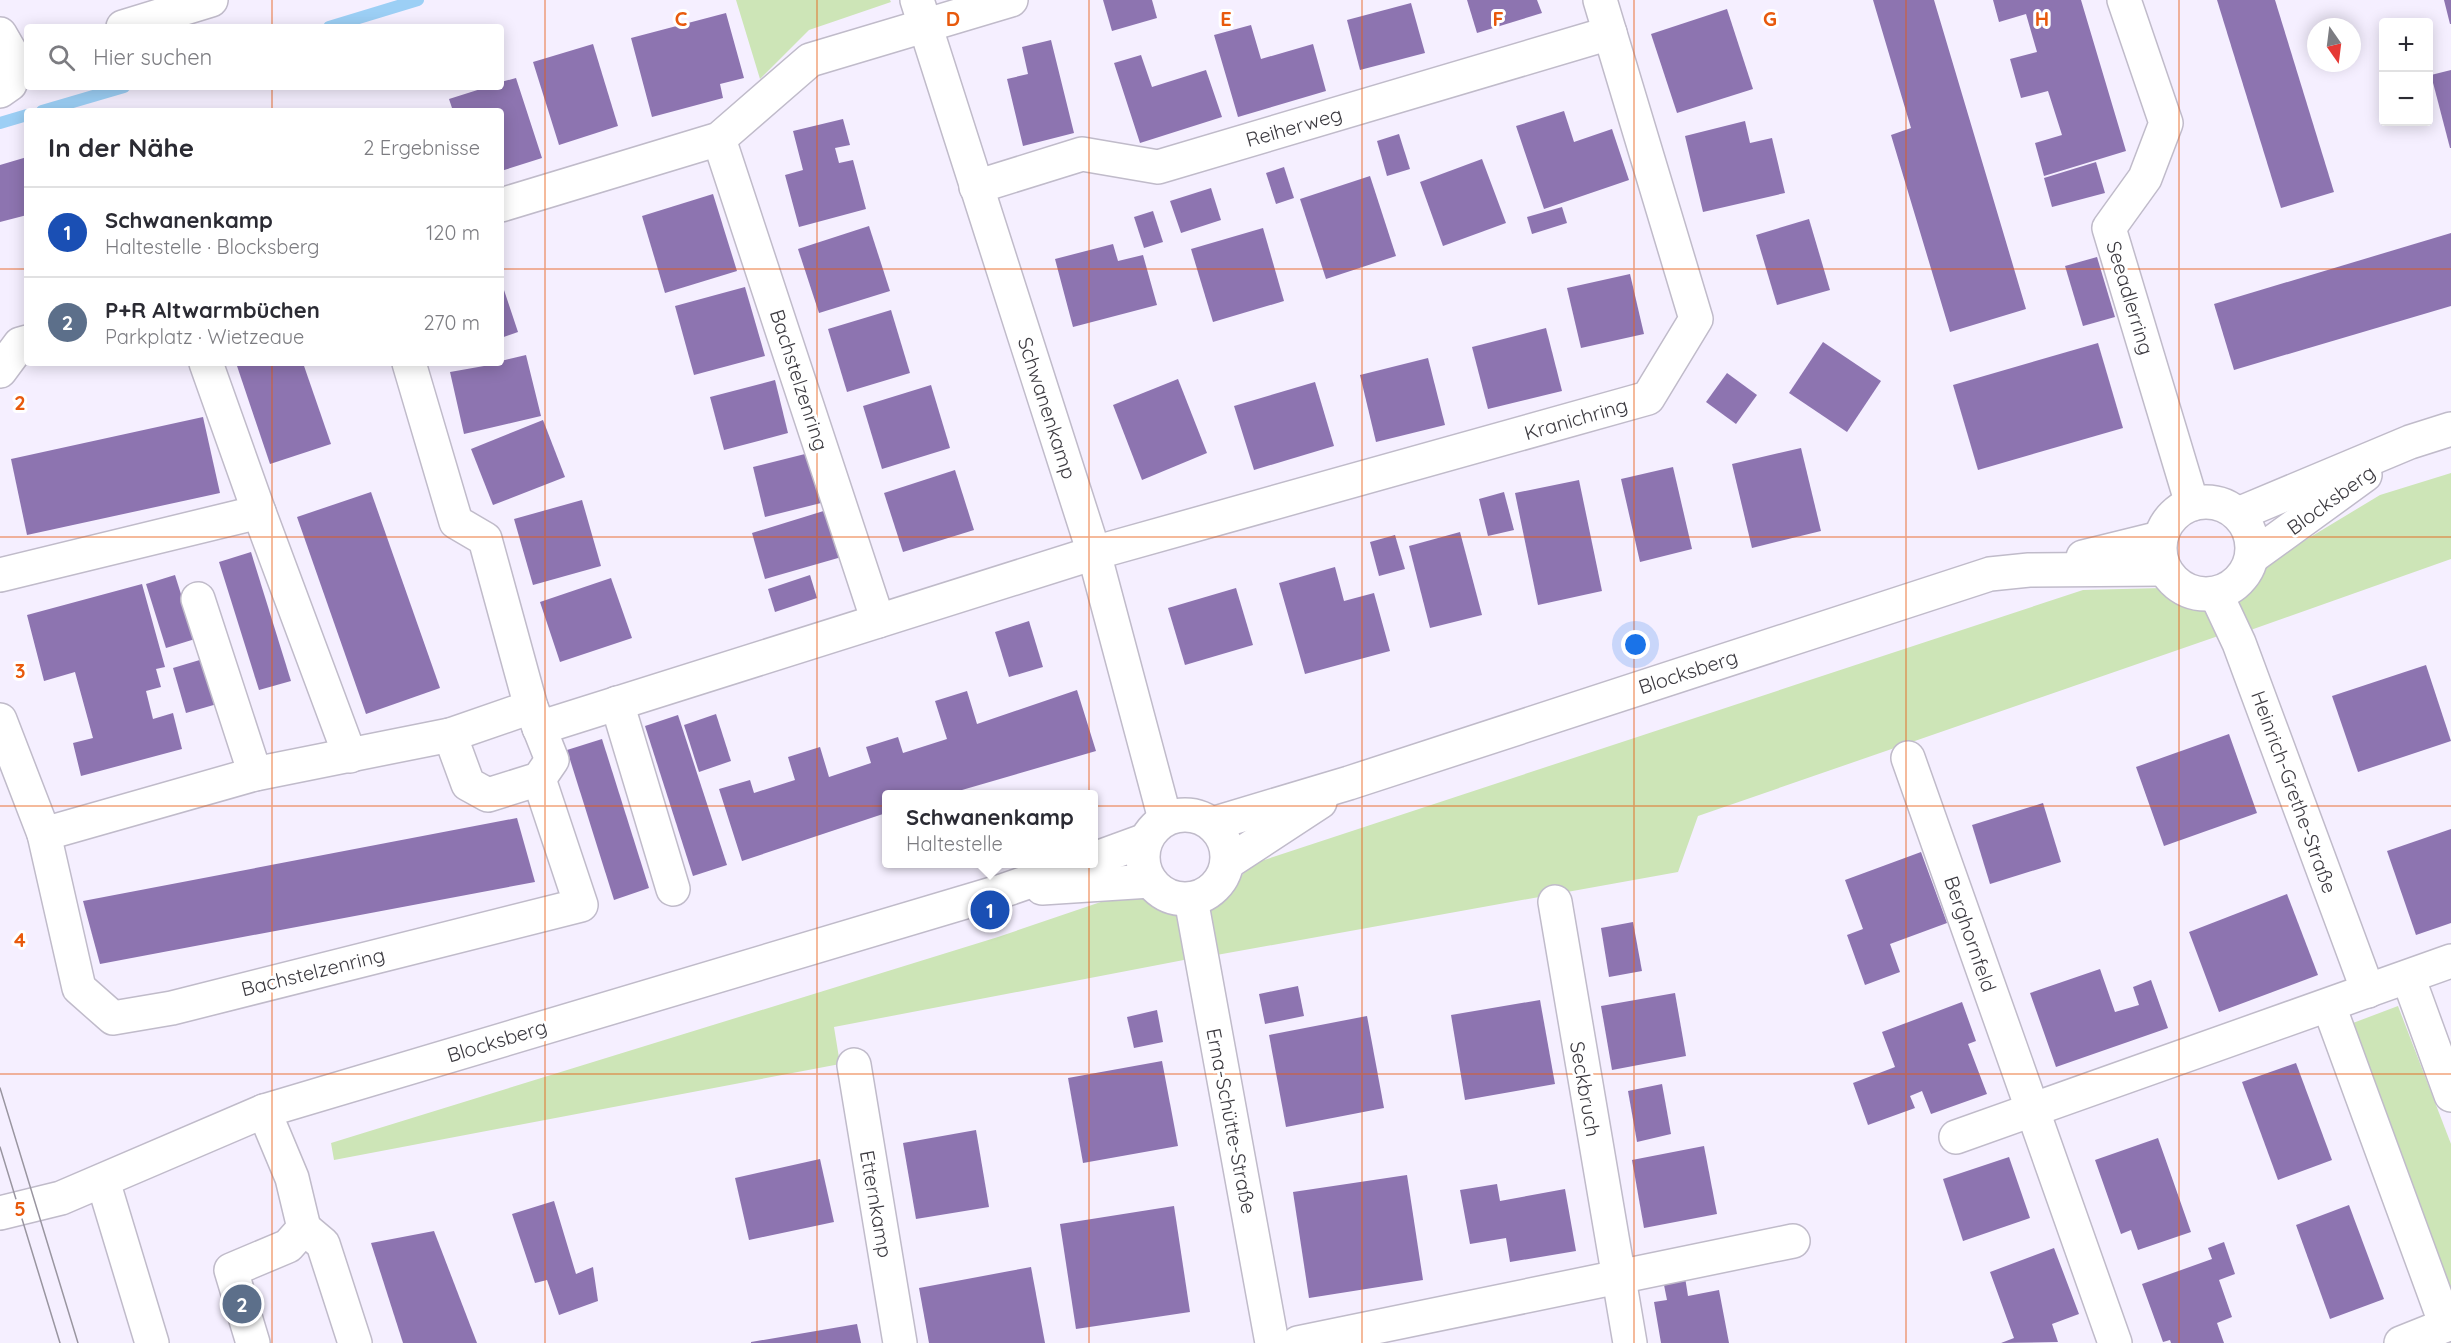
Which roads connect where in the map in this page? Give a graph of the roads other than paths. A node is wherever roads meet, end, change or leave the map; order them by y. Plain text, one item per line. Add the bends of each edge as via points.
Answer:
1 (211, 0) edge
2 (1011, 0) edge
3 (1600, 0) edge
4 (2124, 0) edge
5 (921, 12) edge
6 (133, 24) edge
7 (1610, 33) junction
8 (14, 50) edge
9 (0, 91) edge
10 (720, 139) junction
11 (976, 188) junction
12 (504, 204) edge
13 (24, 343) edge
14 (207, 366) edge
15 (410, 366) edge
16 (0, 371) edge
17 (2451, 429) edge
18 (2410, 442) junction
19 (2192, 504) junction
20 (259, 512) junction
21 (2238, 514) junction
22 (1094, 553) junction
23 (2162, 553) junction
24 (2252, 557) junction
25 (0, 575) edge
26 (2216, 594) junction
27 (198, 599) dead end
28 (878, 621) junction
29 (617, 703) junction
30 (535, 718) junction
31 (0, 720) edge
32 (450, 735) junction
33 (350, 756) junction
34 (1908, 758) dead end
35 (255, 774) junction
36 (539, 779) junction
37 (1349, 783) junction
38 (1212, 824) junction
39 (1155, 830) junction
40 (44, 834) junction
41 (1098, 857) edge
42 (1227, 863) junction
43 (1068, 868) edge
44 (1150, 881) junction
45 (674, 889) dead end
46 (1002, 891) junction
47 (1191, 899) junction
48 (1555, 902) dead end
49 (2451, 961) edge
50 (2408, 977) junction
51 (2368, 991) junction
52 (2330, 1006) junction
53 (854, 1065) dead end
54 (2451, 1095) edge
55 (264, 1111) junction
56 (2032, 1111) junction
57 (1956, 1137) dead end
58 (104, 1181) junction
59 (0, 1213) edge
60 (304, 1228) junction
61 (1793, 1241) dead end
62 (1617, 1275) junction
63 (2449, 1324) edge
64 (152, 1343) edge
65 (252, 1343) edge
66 (355, 1343) edge
67 (900, 1343) edge
68 (1272, 1343) edge
69 (1300, 1343) edge
70 (1630, 1343) edge
71 (2115, 1343) edge
72 (2401, 1343) edge

1 - 6 street
2 - 5 street
3 - 7 street, Kranichring
4 - 19 street, Seeadlerring via 2166,123 2145,178 2109,228
5 - 10 street via 810,60
5 - 11 street, Schwanenkamp
7 - 11 street, Reiherweg via 1158,167 1082,154
7 - 22 street, Kranichring via 1696,319 1648,398
8 - 9 street via 10,84
10 - 12 street
10 - 28 street, Bachstelzenring
11 - 22 street, Schwanenkamp
13 - 16 street
14 - 20 street
15 - 30 street via 456,522 485,539
17 - 18 street, Blocksberg
18 - 21 street, Blocksberg
18 - 24 street, Blocksberg
19 - 21 street via 2224,505
19 - 23 street via 2166,523
20 - 25 street
20 - 33 street
21 - 24 street via 2252,541
22 - 28 street
22 - 39 street, Schwanenkamp
23 - 26 street via 2173,582 2186,591
23 - 37 street, Blocksberg via 1990,574
24 - 26 street, Blocksberg via 2246,573 2235,585
26 - 51 street, Heinrich-Grethe-Straße via 2239,643
27 - 35 street
28 - 29 street
29 - 30 street
29 - 45 street
30 - 32 street
30 - 36 street via 552,760
31 - 40 street, Bachstelzenring
32 - 33 street
32 - 36 street via 468,784 488,795
33 - 35 street
34 - 56 street, Berghornfeld
35 - 40 street
36 - 40 street, Bachstelzenring via 581,905 172,1008 114,1018 79,988
37 - 38 street, Blocksberg
37 - 42 street, Blocksberg
38 - 39 street via 1199,817 1180,815
38 - 42 street via 1222,835
39 - 41 street
39 - 44 street via 1144,867
42 - 47 street, Blocksberg via 1216,885
43 - 46 street, Blocksberg
44 - 46 street, Blocksberg
44 - 47 street via 1174,898
46 - 55 street, Blocksberg
47 - 68 street, Erna-Schütte-Straße
48 - 62 street, Seckbruch
49 - 50 street
50 - 51 street
50 - 54 street
51 - 52 street
52 - 56 street
52 - 63 street
53 - 67 street, Etternkamp
55 - 58 street, Blocksberg
55 - 60 street via 292,1178
56 - 57 street
56 - 71 street, Berghornfeld
58 - 59 street, Blocksberg via 61,1198
58 - 64 street
60 - 65 street via 288,1246 231,1270
60 - 66 street via 323,1244
61 - 62 street
62 - 69 street
62 - 70 street, Seckbruch
63 - 72 street

